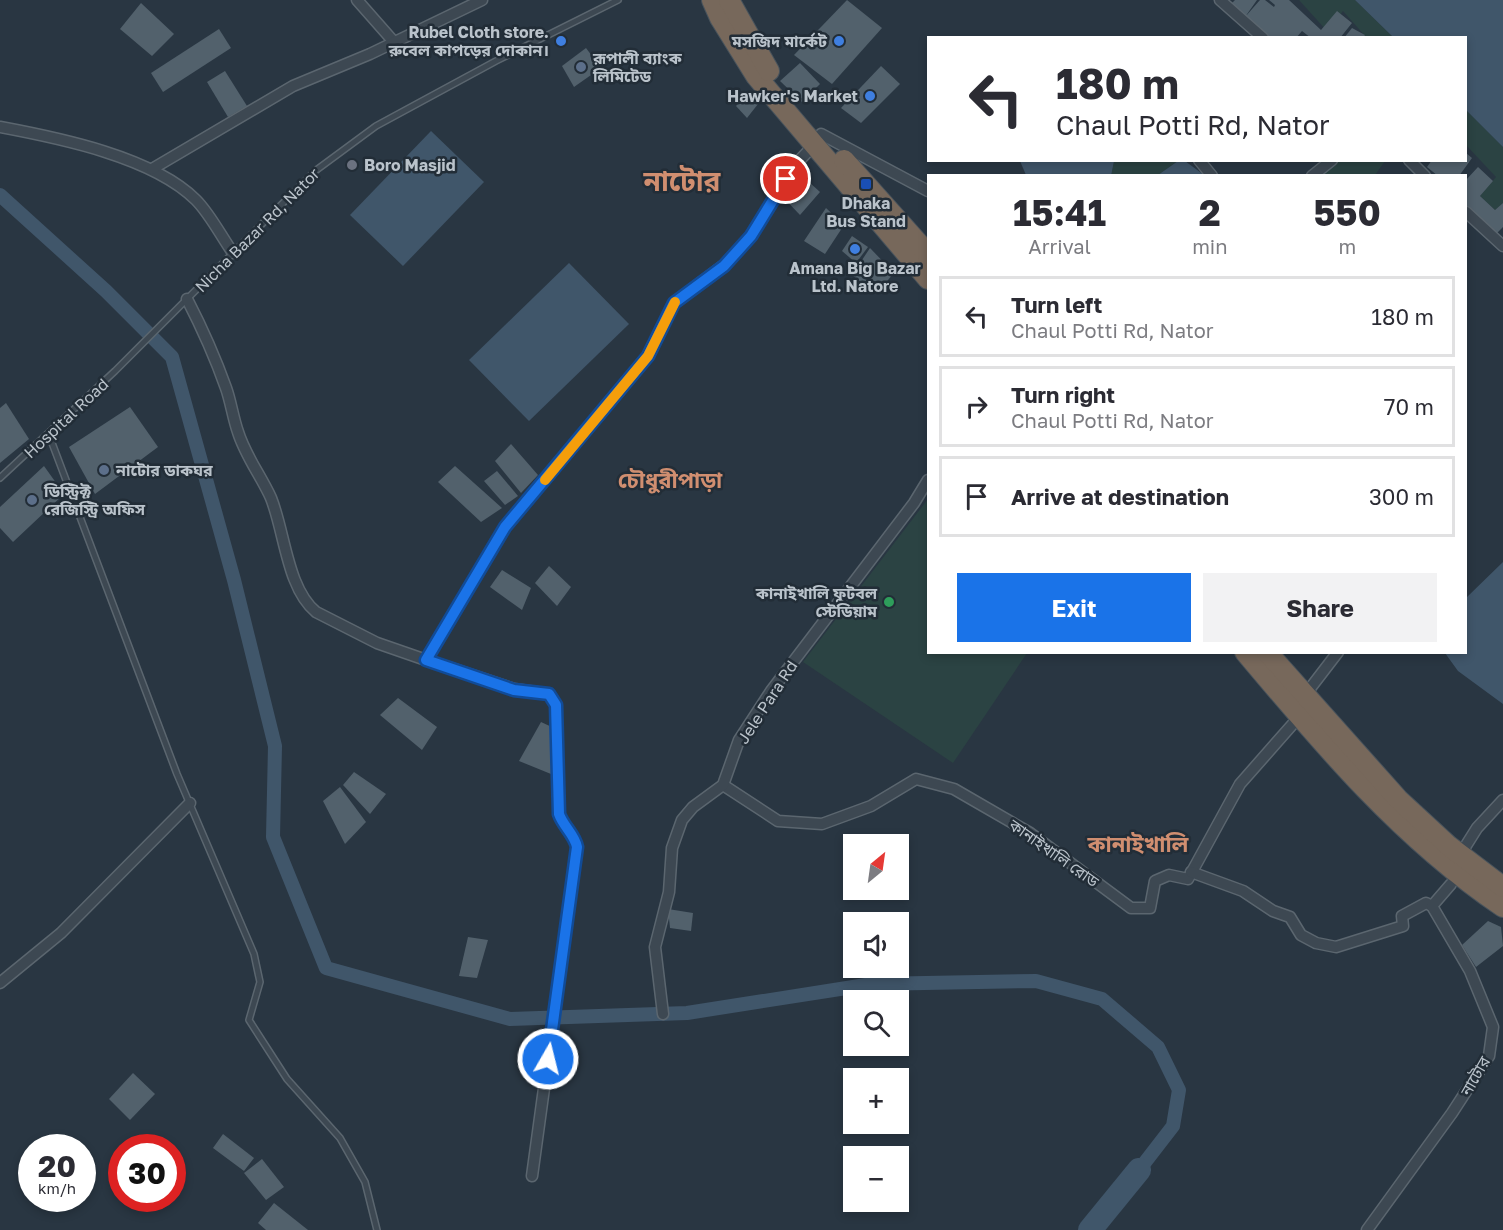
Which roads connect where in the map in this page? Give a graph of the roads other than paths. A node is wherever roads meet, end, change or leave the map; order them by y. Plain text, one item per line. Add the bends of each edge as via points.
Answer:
1 (357, 0) edge
2 (482, 0) edge
3 (618, 0) edge
4 (712, 0) edge
5 (729, 0) edge
6 (1220, 0) edge
7 (1261, 36) edge
8 (394, 42) junction
9 (0, 127) edge
10 (812, 133) junction
11 (1330, 162) edge
12 (1411, 162) edge
13 (152, 169) junction
14 (1314, 174) edge
15 (1423, 174) edge
16 (927, 190) edge
17 (1467, 213) edge
18 (1503, 246) edge
19 (232, 253) junction
20 (927, 253) edge
21 (927, 278) edge
22 (187, 299) junction
23 (130, 356) joint
24 (49, 435) junction
25 (0, 478) edge
26 (927, 482) edge
27 (1247, 654) edge
28 (1268, 654) edge
29 (1336, 654) edge
30 (426, 660) junction
31 (1305, 696) junction
32 (1299, 717) junction
33 (723, 785) junction
34 (1503, 800) edge
35 (190, 803) junction
36 (1460, 855) junction
37 (1191, 872) junction
38 (1450, 884) dead end
39 (1503, 887) edge
40 (1432, 906) junction
41 (1503, 907) edge
42 (0, 983) edge
43 (663, 1014) dead end
44 (532, 1176) dead end
45 (377, 1230) edge
46 (1367, 1230) edge

1 - 8 street
2 - 8 street
3 - 19 lane, Nicha Bazar Rd, Nator via 376,126 315,171
4 - 10 highway via 756,76
5 - 10 highway via 766,67
6 - 7 street
8 - 13 street via 293,86
9 - 13 street via 52,137
10 - 16 street
10 - 20 highway
10 - 21 highway
10 - 30 street via 751,236 724,266 674,303 648,356 505,527
11 - 14 street
12 - 15 street
13 - 19 street via 196,200
17 - 18 street
19 - 22 lane, Nicha Bazar Rd, Nator
22 - 23 lane, Nicha Bazar Rd, Nator
22 - 30 street via 227,389 238,434 270,498 284,535 296,587 307,605 377,643
23 - 24 lane, Hospital Road
24 - 25 lane, Hospital Road
24 - 35 lane
26 - 33 street, Jele Para Rd via 771,691 740,740
27 - 32 highway
28 - 31 highway
29 - 31 street
30 - 44 street via 514,690 549,694 556,705 559,814 577,847
31 - 36 highway via 1398,799
32 - 37 street via 1240,784
32 - 41 highway via 1431,854
33 - 37 street, কানাইখালি রোড via 778,821 822,824 871,806 916,779 954,789 1030,833 1131,908 1150,908 1155,881 1169,875 1188,879
33 - 43 street via 682,820 672,848 669,892 655,947
34 - 36 street via 1477,828
35 - 42 street via 61,933
35 - 45 lane via 254,954 260,982 249,1020 287,1080 340,1138 364,1182
36 - 39 highway
37 - 40 street via 1244,891 1273,911 1290,916 1300,934 1316,943 1336,947 1403,926 1402,915 1426,903
38 - 40 street
40 - 46 street, নাটোর via 1470,972 1493,1027 1489,1056

